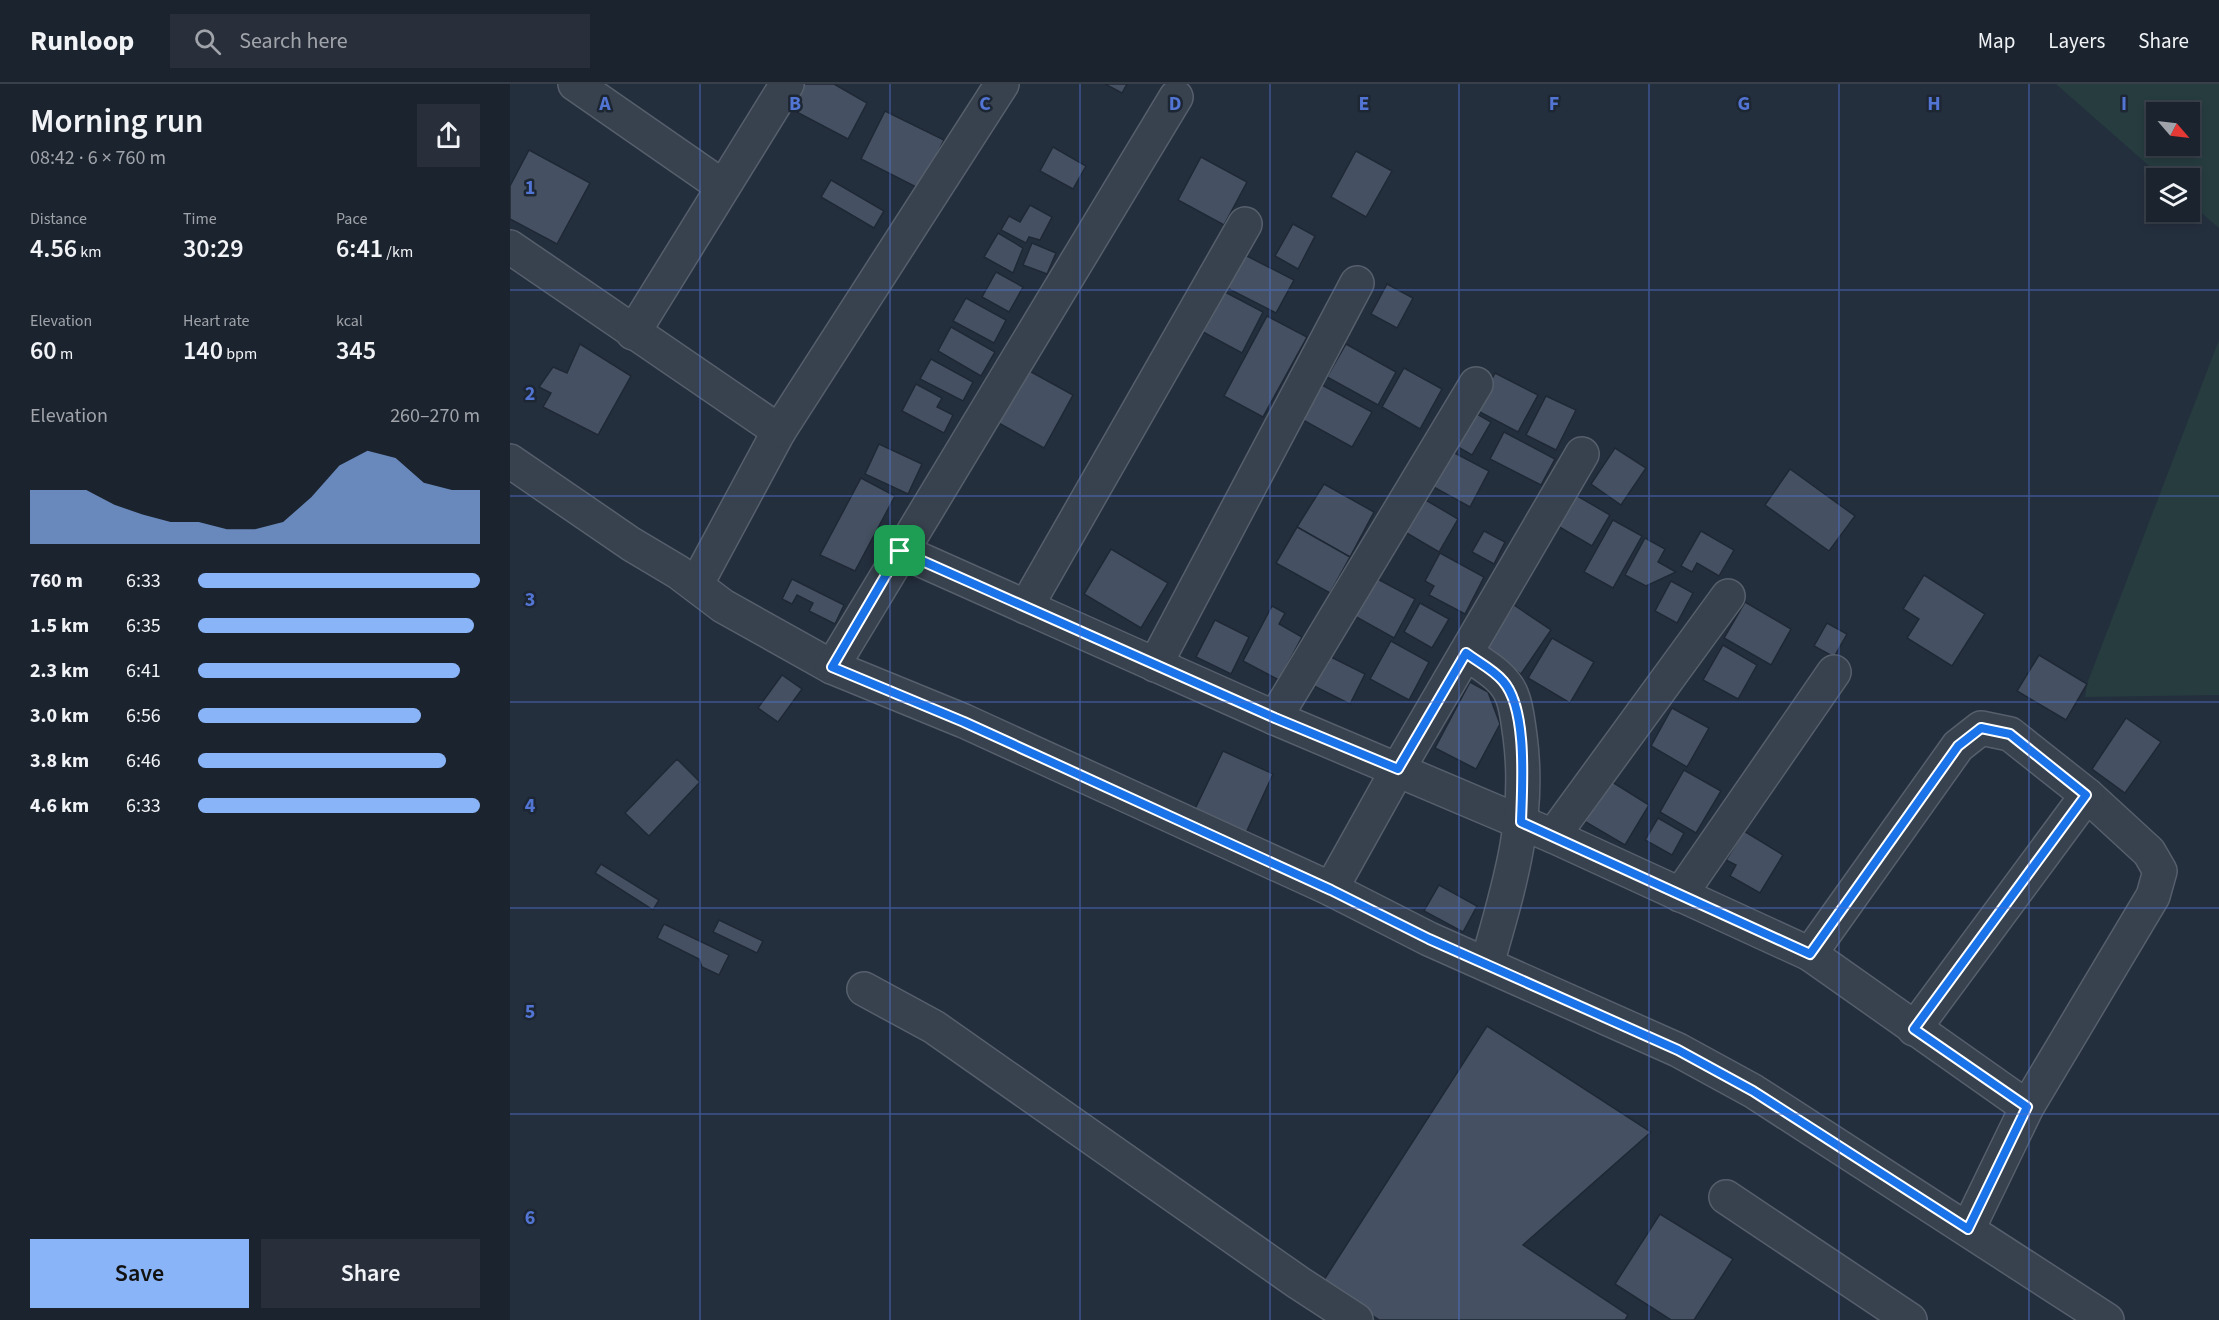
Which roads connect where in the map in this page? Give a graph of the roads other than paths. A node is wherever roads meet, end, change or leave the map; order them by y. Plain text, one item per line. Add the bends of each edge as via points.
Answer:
1 (575, 84) edge
2 (787, 84) edge
3 (1002, 84) edge
4 (1176, 97) dead end
5 (722, 186) junction
6 (1245, 224) dead end
7 (510, 247) edge
8 (1357, 283) dead end
9 (633, 333) junction
10 (1476, 384) dead end
11 (778, 431) junction
12 (1582, 454) dead end
13 (510, 461) edge
14 (900, 551) junction
15 (696, 585) junction
16 (1728, 596) dead end
17 (1026, 607) junction
18 (1466, 653) junction
19 (1155, 665) junction
20 (832, 667) junction
21 (1834, 672) dead end
22 (1275, 718) junction
23 (1398, 769) junction
24 (2086, 795) junction
25 (1521, 822) junction
26 (1553, 836) junction
27 (1331, 890) junction
28 (1680, 895) junction
29 (1810, 954) junction
30 (1486, 964) junction
31 (864, 990) dead end
32 (1914, 1029) junction
33 (2027, 1107) junction
34 (1726, 1197) dead end
35 (1968, 1229) junction
36 (1356, 1320) edge
37 (1910, 1320) edge
38 (2107, 1320) edge

1 - 5 street
2 - 5 street
3 - 11 street
4 - 14 street
5 - 9 street
6 - 17 street
7 - 9 street
8 - 19 street
9 - 11 street
10 - 22 street
11 - 15 street
12 - 18 street
13 - 15 street
14 - 17 street
14 - 20 street
15 - 20 street via 723,606
16 - 26 street
17 - 19 street
18 - 23 street
18 - 25 street via 1503,681 1512,696 1522,754
19 - 22 street
20 - 27 street via 975,726
21 - 28 street
22 - 23 street
23 - 25 street
23 - 27 street
24 - 29 street via 2010,734 1981,728 1958,746
24 - 32 street
24 - 33 street via 2150,852 2160,872 2153,896
25 - 26 street
25 - 30 street via 1516,861
26 - 28 street
27 - 30 street
28 - 29 street
29 - 32 street
30 - 35 street via 1678,1050 1753,1091
31 - 36 street via 934,1027
32 - 33 street
33 - 35 street
34 - 37 street
35 - 38 street

